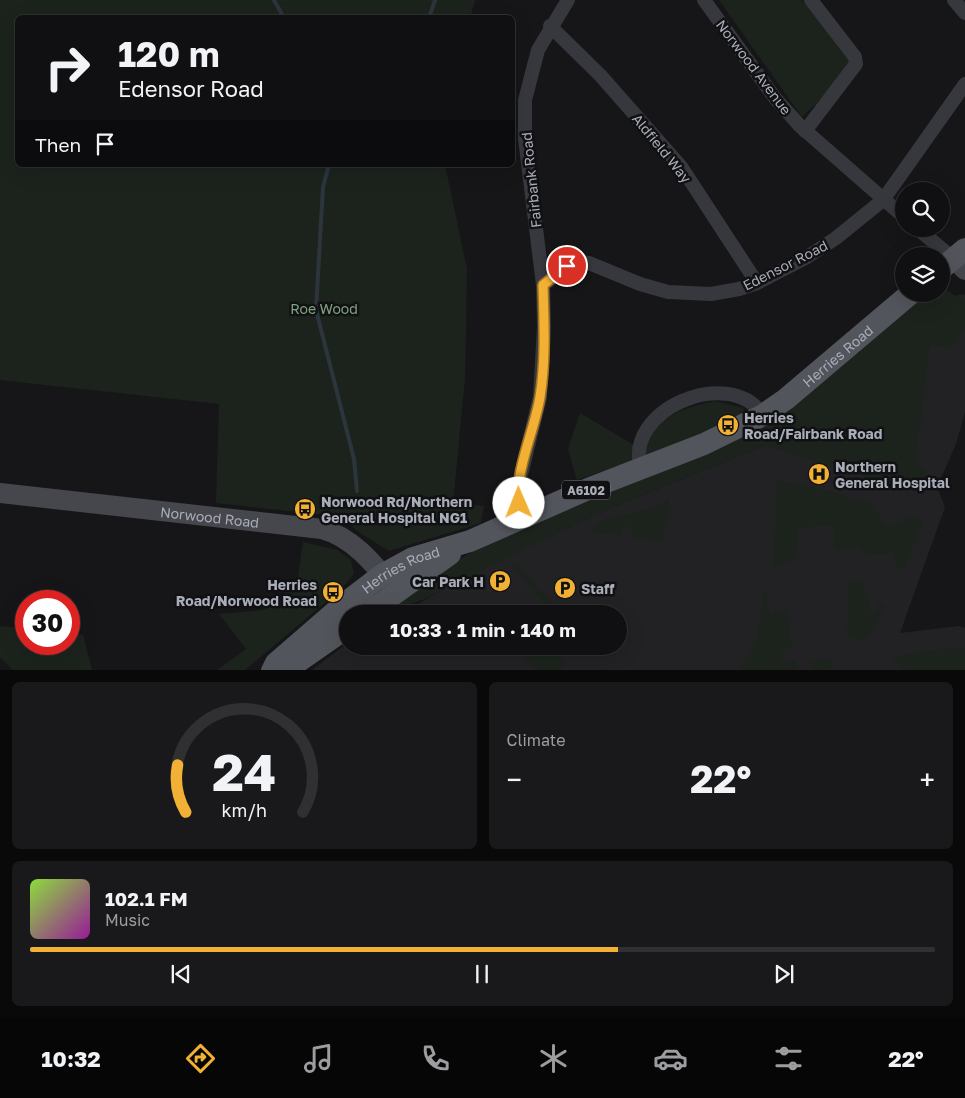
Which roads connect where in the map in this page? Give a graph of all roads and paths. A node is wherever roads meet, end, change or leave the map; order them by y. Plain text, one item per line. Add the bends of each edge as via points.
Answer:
1 (568, 0) edge
2 (811, 0) edge
3 (954, 0) edge
4 (706, 1) edge
5 (965, 13) edge
6 (550, 26) junction
7 (965, 84) edge
8 (805, 131) junction
9 (883, 200) junction
10 (895, 210) edge
11 (927, 237) edge
12 (956, 262) edge
13 (757, 283) junction
14 (543, 285) junction
15 (901, 302) edge
16 (763, 415) junction
17 (641, 468) junction
18 (0, 493) edge
19 (526, 515) junction
20 (389, 583) junction
21 (373, 605) edge
22 (339, 633) edge
23 (272, 670) edge
24 (286, 670) edge

1 - 6 street, Fairbank Road
2 - 8 street via 855,57 856,64
3 - 5 street
4 - 8 street, Norwood Avenue via 775,98
6 - 13 street, Aldfield Way via 600,75 682,168
6 - 14 street, Fairbank Road via 538,50 525,100 525,139
7 - 9 street, Edensor Road
8 - 9 street, Norwood Avenue
9 - 10 street, Norwood Avenue
9 - 13 street, Edensor Road via 836,238
11 - 12 street
13 - 14 street, Edensor Road via 711,294 668,292 579,262 567,266
14 - 19 street, Fairbank Road via 540,397 517,490 519,503
15 - 16 main road, Herries Road / A6102
16 - 17 main road, Herries Road / A6102 via 704,444
16 - 17 street via 741,396 708,393 691,397 659,416 647,432 639,445
17 - 19 main road, Herries Road / A6102
18 - 20 street, Norwood Road via 322,529 360,550
19 - 20 main road, Herries Road / A6102
20 - 21 main road, Herries Road
20 - 23 main road, Herries Road via 302,640
22 - 24 main road

